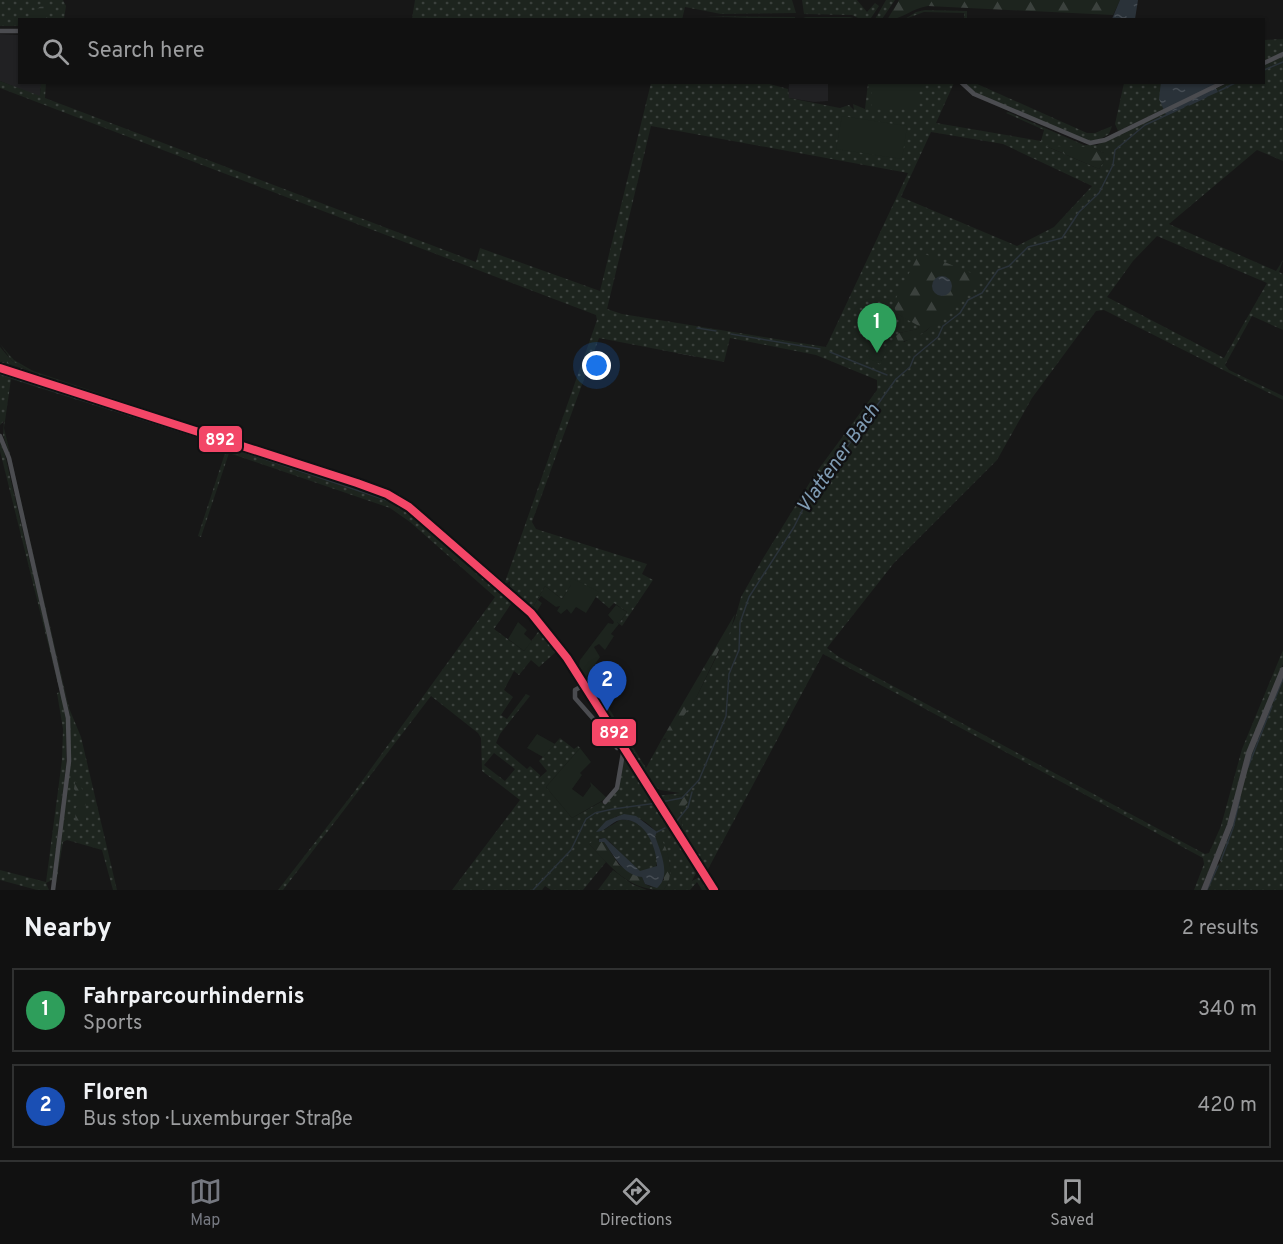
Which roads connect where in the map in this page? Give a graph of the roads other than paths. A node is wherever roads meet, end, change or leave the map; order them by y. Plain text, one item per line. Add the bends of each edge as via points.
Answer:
1 (0, 31) edge
2 (18, 31) edge
3 (1283, 54) edge
4 (1265, 62) edge
5 (963, 84) edge
6 (1220, 84) edge
7 (0, 368) edge
8 (0, 436) edge
9 (1283, 670) edge
10 (584, 685) junction
11 (611, 730) junction
12 (624, 747) junction
13 (605, 802) dead end
14 (53, 890) edge
15 (714, 890) edge
16 (1204, 890) edge

1 - 2 street
3 - 4 street
5 - 6 street via 974,94 1093,143
7 - 10 main road via 396,499 534,616
8 - 14 street via 9,458 68,718 69,762
9 - 16 street via 1249,753 1230,825
10 - 11 main road
10 - 11 street via 575,690 575,698 604,731
11 - 12 main road
12 - 13 street via 618,786
12 - 15 main road

